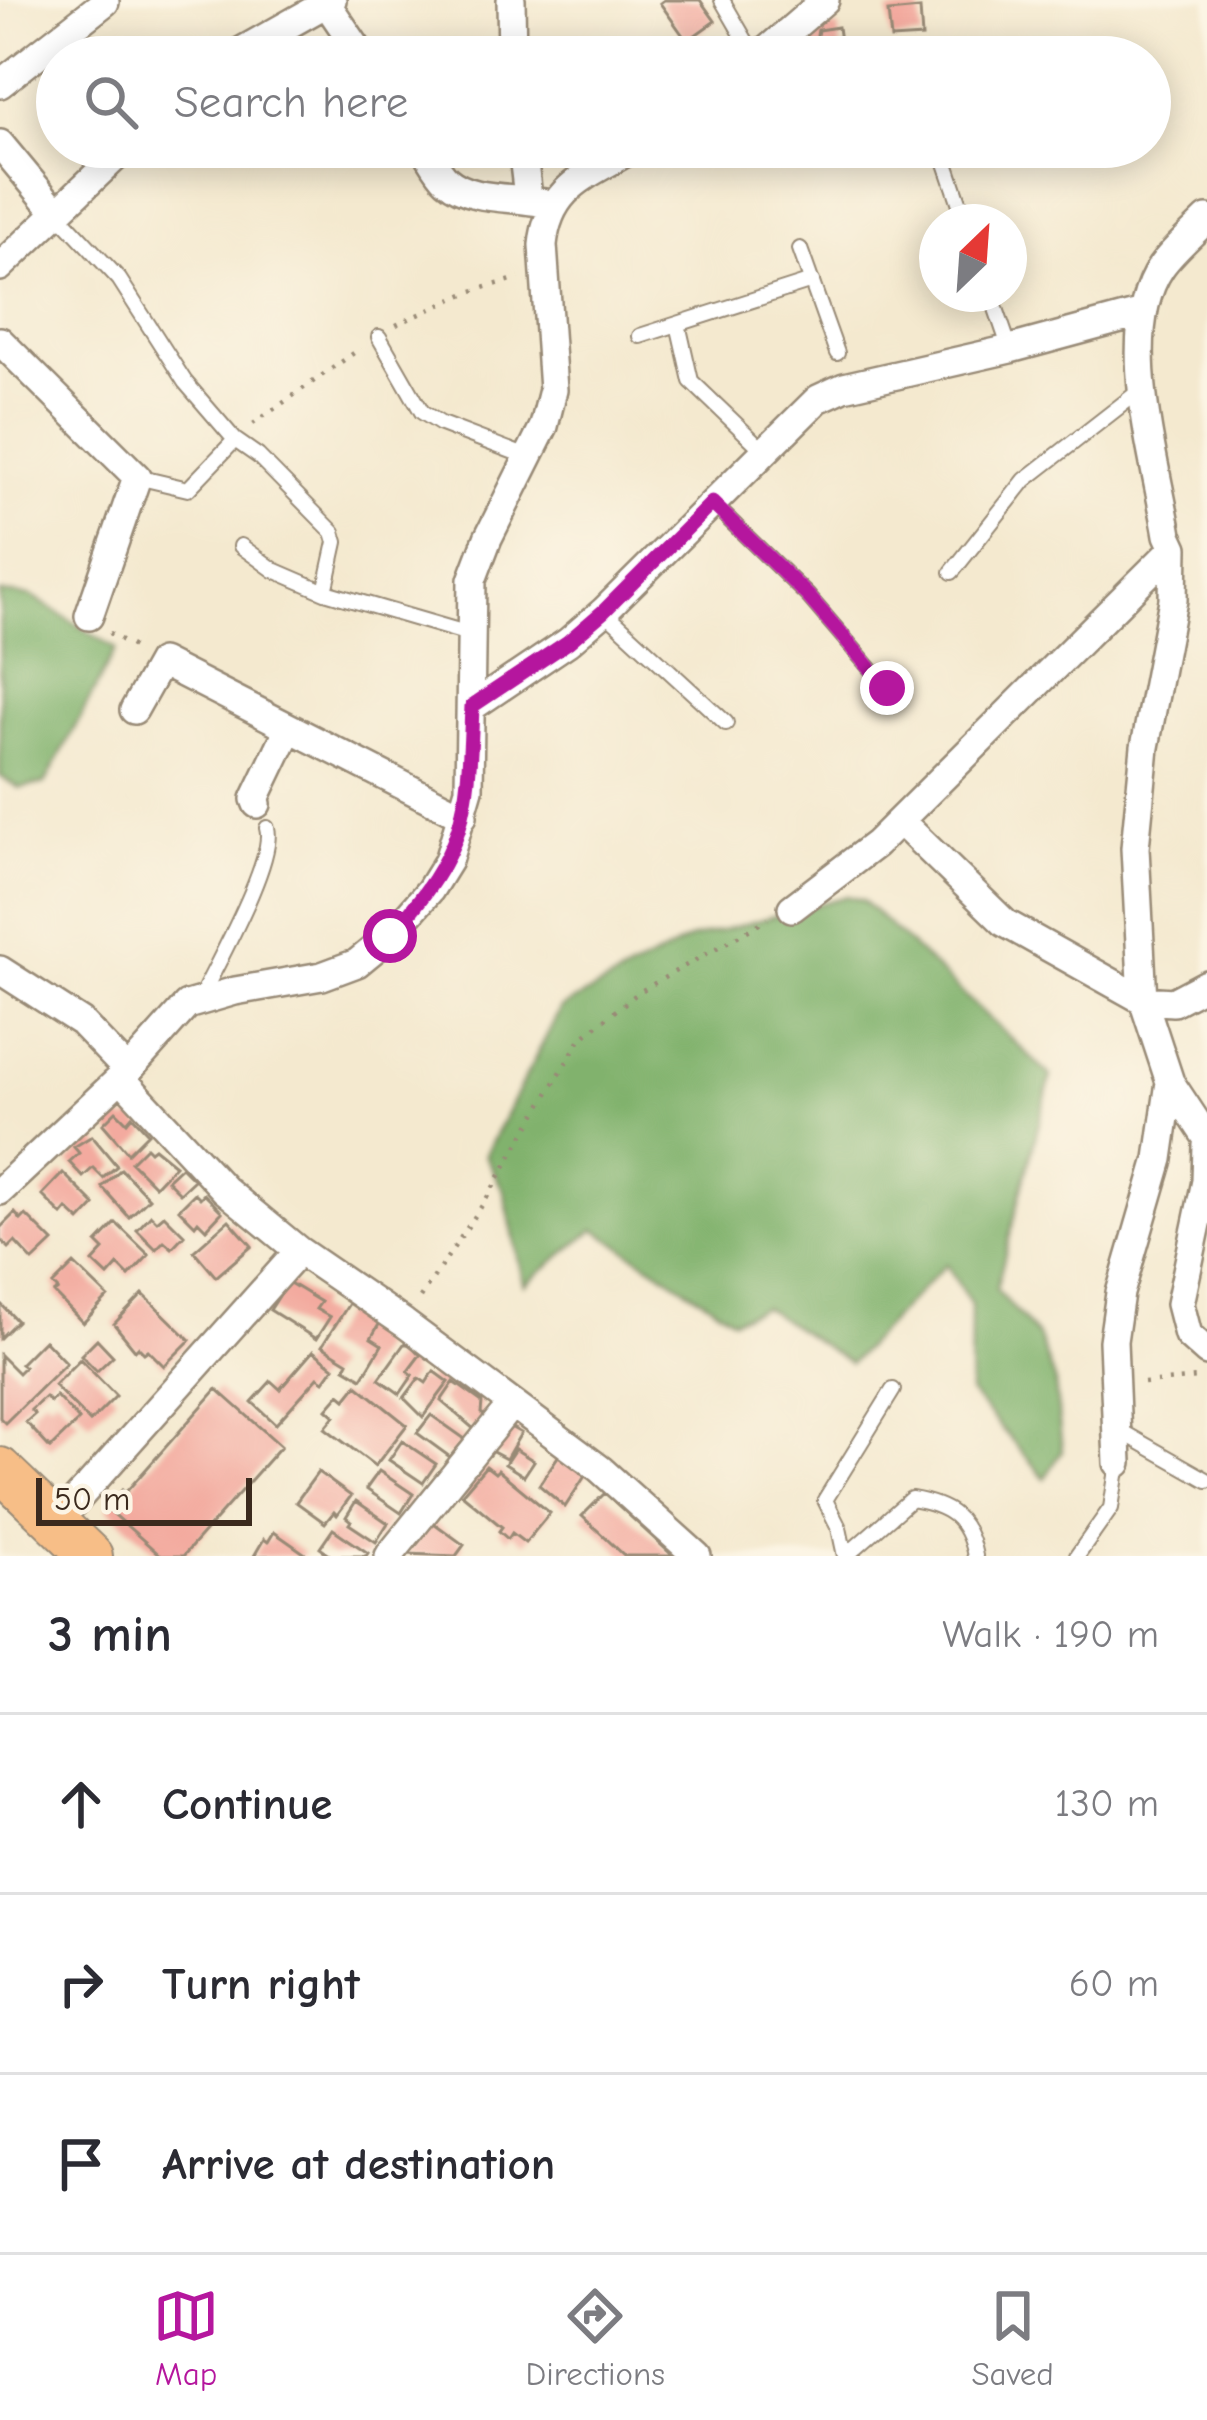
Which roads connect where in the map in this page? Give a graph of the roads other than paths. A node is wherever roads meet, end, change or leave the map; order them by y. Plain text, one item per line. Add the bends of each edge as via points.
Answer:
1 (511, 0) edge
2 (722, 0) edge
3 (825, 0) edge
4 (104, 2) edge
5 (330, 2) edge
6 (797, 13) edge
7 (61, 36) edge
8 (269, 36) edge
9 (350, 36) edge
10 (512, 36) edge
11 (744, 36) edge
12 (776, 36) edge
13 (36, 56) edge
14 (0, 85) edge
15 (0, 145) edge
16 (105, 168) edge
17 (438, 168) edge
18 (529, 168) edge
19 (601, 168) edge
20 (948, 168) edge
21 (540, 201) junction
22 (960, 204) edge
23 (58, 214) junction
24 (1207, 219) edge
25 (800, 249) dead end
26 (0, 267) edge
27 (812, 281) junction
28 (997, 312) edge
29 (1144, 313) junction
30 (678, 324) junction
31 (640, 336) dead end
32 (379, 337) dead end
33 (0, 341) edge
34 (1010, 349) junction
35 (837, 353) dead end
36 (1143, 388) junction
37 (235, 440) junction
38 (763, 450) junction
39 (530, 458) junction
40 (137, 477) junction
41 (712, 503) junction
42 (241, 546) dead end
43 (1174, 548) junction
44 (952, 572) dead end
45 (325, 592) junction
46 (604, 611) junction
47 (89, 616) road end
48 (469, 634) junction
49 (887, 688) dead end
50 (472, 706) junction
51 (134, 710) dead end
52 (726, 723) dead end
53 (289, 728) junction
54 (262, 816) joint
55 (463, 816) junction
56 (900, 821) junction
57 (792, 908) road end
58 (0, 970) edge
59 (1207, 984) edge
60 (200, 999) junction
61 (1143, 1000) junction
62 (124, 1074) junction
63 (1170, 1082) junction
64 (1207, 1142) edge
65 (0, 1191) edge
66 (299, 1251) junction
67 (1207, 1352) edge
68 (892, 1390) dead end
69 (511, 1406) junction
70 (1117, 1429) junction
71 (1118, 1463) joint
72 (0, 1468) edge
73 (1207, 1480) edge
74 (56, 1522) junction
75 (846, 1555) edge
76 (91, 1556) edge
77 (389, 1556) edge
78 (697, 1556) edge
79 (975, 1556) edge
80 (1077, 1556) edge

1 - 10 street
2 - 11 lane
3 - 6 street
4 - 7 street
5 - 8 street
5 - 9 street
6 - 12 street
13 - 14 street
15 - 23 street
16 - 23 street
17 - 21 street via 473,193
18 - 21 street
19 - 21 street
20 - 22 lane
21 - 39 street via 553,390
23 - 26 street
23 - 37 lane via 119,279 185,382
24 - 29 street via 1161,267
25 - 27 lane
27 - 30 lane
27 - 35 lane
28 - 34 lane
29 - 34 street
29 - 36 street
30 - 31 lane
30 - 38 lane via 691,381
32 - 39 lane via 422,412
33 - 40 street
34 - 38 street via 844,387 818,399
36 - 43 street
36 - 44 lane via 1025,479
37 - 40 lane via 188,489
37 - 45 lane via 333,532
38 - 41 street
39 - 48 street via 472,580
40 - 47 street
41 - 46 street
41 - 49 lane
42 - 45 lane
43 - 56 street
43 - 61 street via 1135,848
45 - 48 lane
46 - 50 street
46 - 52 lane
48 - 50 street
50 - 55 street
51 - 53 street via 161,662
53 - 54 street via 255,799
53 - 55 street
54 - 60 lane via 271,841
55 - 60 street via 430,890 357,963
56 - 57 street
56 - 61 street via 1005,923
58 - 62 street via 81,1022
59 - 61 street via 1173,1002
60 - 62 street
61 - 63 street
62 - 65 street
62 - 66 street via 225,1190
63 - 64 street
63 - 70 street via 1159,1159 1120,1293
64 - 67 street via 1180,1304 1188,1334
66 - 69 street
66 - 74 street
68 - 75 lane via 825,1500
69 - 77 street
69 - 78 street via 600,1469
70 - 71 street
70 - 73 lane
71 - 80 lane via 1112,1508
72 - 74 main road
74 - 76 main road
75 - 79 lane via 911,1499 942,1504 970,1532

